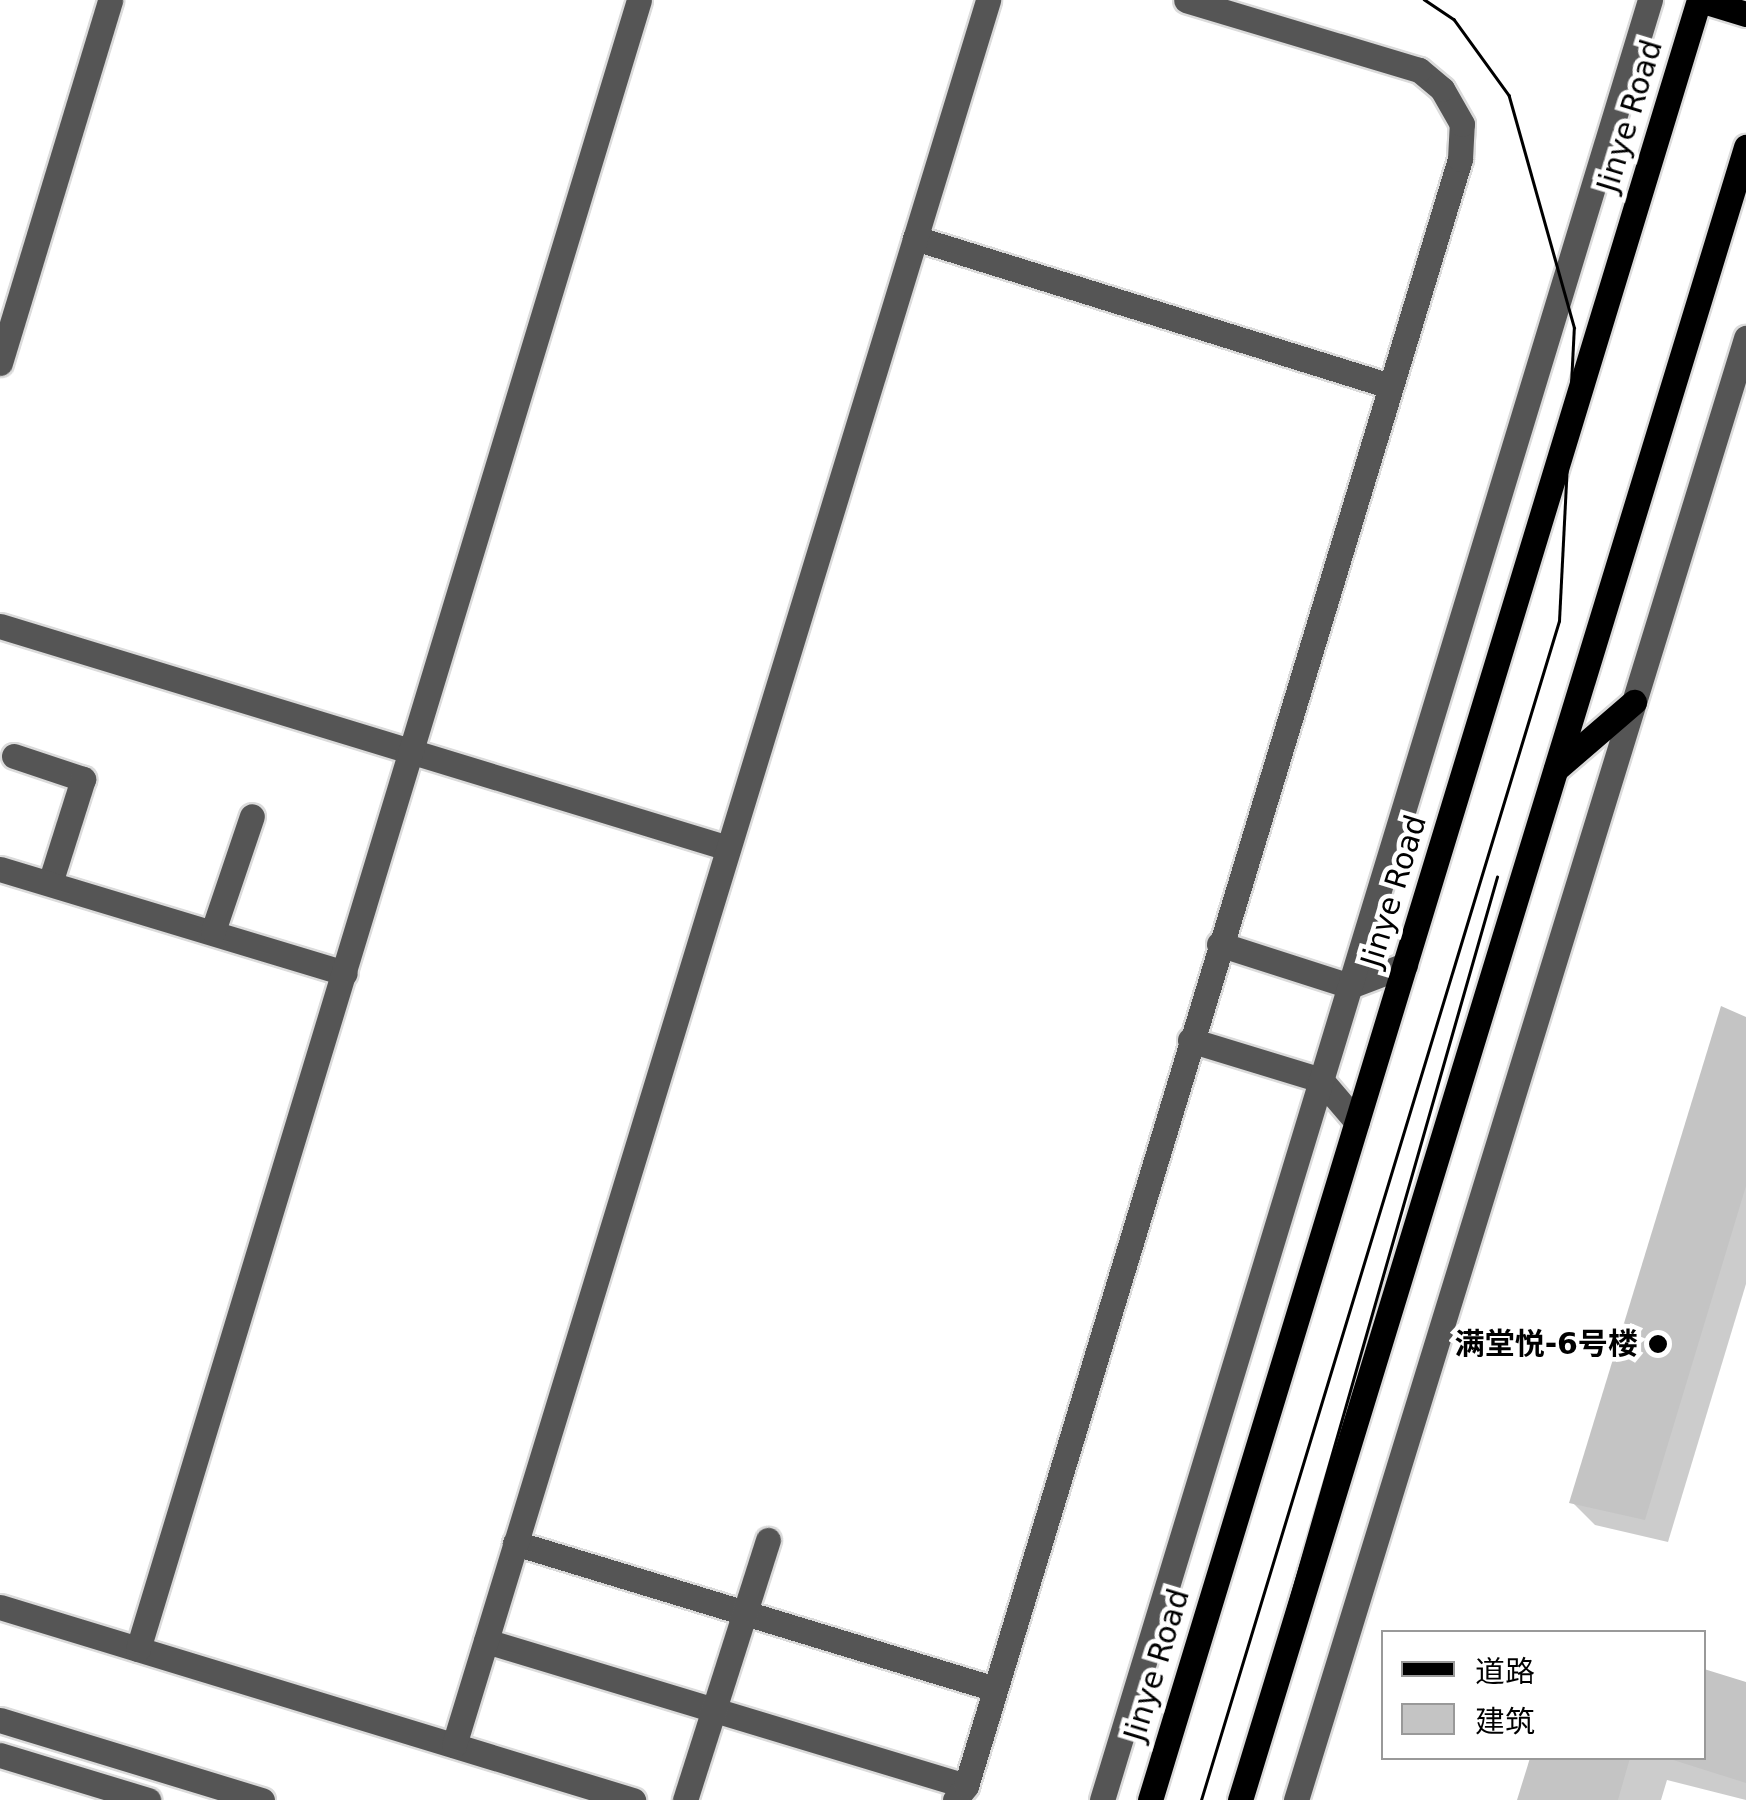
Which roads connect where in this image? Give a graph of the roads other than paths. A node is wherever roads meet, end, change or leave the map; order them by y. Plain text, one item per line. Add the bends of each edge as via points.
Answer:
1 (110, 0) edge
2 (639, 0) edge
3 (988, 0) edge
4 (1186, 0) edge
5 (1650, 0) edge
6 (1700, 0) edge
7 (1746, 14) edge
8 (1746, 146) edge
9 (915, 238) junction
10 (1746, 338) edge
11 (0, 363) edge
12 (1391, 386) junction
13 (0, 626) edge
14 (1634, 702) junction
15 (413, 752) junction
16 (14, 756) dead end
17 (1556, 768) junction
18 (252, 816) dead end
19 (728, 848) junction
20 (0, 869) edge
21 (51, 880) junction
22 (213, 931) junction
23 (1219, 944) junction
24 (1405, 965) junction
25 (345, 973) junction
26 (1350, 986) junction
27 (1190, 1040) junction
28 (1320, 1080) junction
29 (1358, 1122) junction
30 (768, 1540) dead end
31 (515, 1543) junction
32 (0, 1606) edge
33 (744, 1613) junction
34 (486, 1641) junction
35 (138, 1649) junction
36 (995, 1689) junction
37 (714, 1710) junction
38 (0, 1720) edge
39 (454, 1745) junction
40 (0, 1754) edge
41 (961, 1793) edge
42 (148, 1800) edge
43 (262, 1800) edge
44 (633, 1800) edge
45 (685, 1800) edge
46 (1102, 1800) edge
47 (1150, 1800) edge
48 (1240, 1800) edge
49 (1296, 1800) edge

1 - 11 street
2 - 15 street
3 - 9 street
4 - 12 street via 1419,70 1442,89 1462,124 1460,159
5 - 26 street, Jinye Road
6 - 7 main road
6 - 24 main road, Jinye Road
8 - 17 main road
9 - 12 street
9 - 19 street
10 - 14 street
12 - 23 street
13 - 15 street
14 - 17 main road
14 - 49 street
15 - 19 street
15 - 25 street
16 - 21 street via 83,779
17 - 48 main road
18 - 22 street
19 - 31 street
20 - 21 street
21 - 22 street
22 - 25 street
23 - 26 street
23 - 27 street
24 - 26 street
24 - 29 main road, Jinye Road
25 - 35 street
26 - 28 street, Jinye Road
27 - 28 street
27 - 36 street
28 - 29 street
28 - 46 street, Jinye Road
29 - 47 main road, Jinye Road
30 - 33 street
31 - 33 street
31 - 34 street
32 - 35 street
33 - 36 street
33 - 37 street
34 - 37 street
34 - 39 street
35 - 39 street
36 - 41 street
37 - 41 street
37 - 45 street
38 - 43 street
39 - 44 street
40 - 42 street

